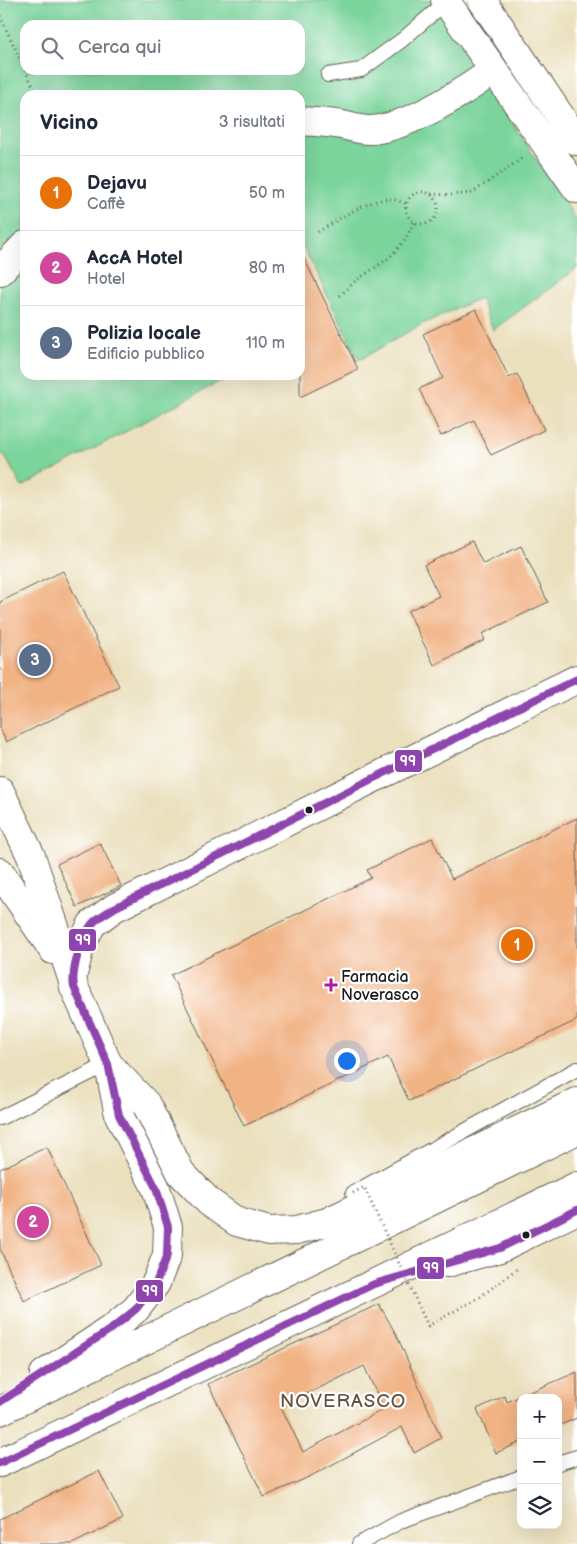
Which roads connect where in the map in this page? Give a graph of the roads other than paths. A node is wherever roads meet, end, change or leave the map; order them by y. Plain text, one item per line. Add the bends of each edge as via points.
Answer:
1 (482, 0) edge
2 (446, 1) edge
3 (493, 71) junction
4 (328, 75) dead end
5 (305, 121) edge
6 (577, 141) edge
7 (577, 188) edge
8 (20, 250) edge
9 (0, 272) edge
10 (577, 680) edge
11 (0, 791) edge
12 (0, 872) edge
13 (72, 978) junction
14 (108, 1064) junction
15 (577, 1069) edge
16 (577, 1102) edge
17 (0, 1118) edge
18 (577, 1130) edge
19 (577, 1186) edge
20 (353, 1193) road end
21 (577, 1210) edge
22 (374, 1284) junction
23 (0, 1402) edge
24 (0, 1411) edge
25 (577, 1457) edge
26 (562, 1462) edge
27 (0, 1463) edge
28 (517, 1478) edge
29 (359, 1544) edge

1 - 6 main road
2 - 3 main road
2 - 4 lane via 402,40 361,70
3 - 5 main road via 443,103 393,125 369,130
3 - 7 main road
8 - 9 main road
10 - 13 main road via 114,908 92,924 80,947
11 - 13 main road via 31,856
12 - 13 main road
13 - 14 main road
14 - 16 main road via 146,1104 181,1173 209,1202 237,1222 269,1231 297,1230 327,1222
14 - 17 lane
14 - 23 main road via 119,1115 156,1188 166,1219 167,1255 156,1283 136,1310 114,1328
15 - 20 lane
18 - 24 main road
19 - 22 main road
21 - 22 main road via 500,1248
22 - 27 main road
25 - 26 lane
28 - 29 lane via 400,1521

